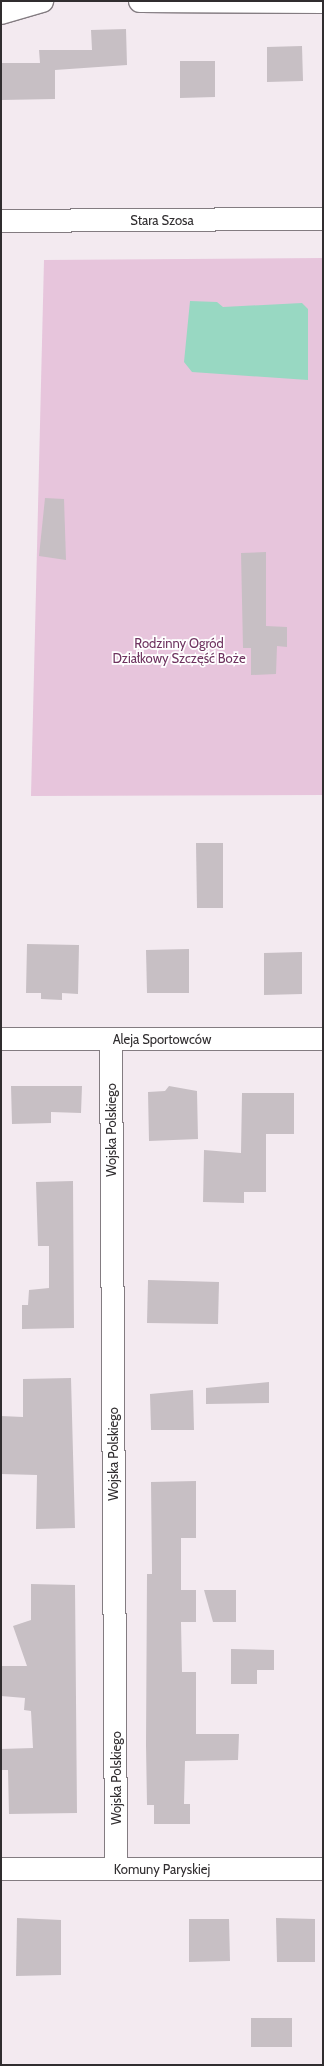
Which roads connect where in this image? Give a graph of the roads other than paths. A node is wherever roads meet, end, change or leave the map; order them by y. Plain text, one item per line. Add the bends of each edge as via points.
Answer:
1 (42, 1) edge
2 (140, 1) edge
3 (323, 2) edge
4 (1, 14) edge
5 (323, 219) edge
6 (1, 221) edge
7 (1, 1039) edge
8 (111, 1039) junction
9 (323, 1039) edge
10 (1, 1869) edge
11 (323, 1869) edge
12 (116, 1870) junction

1 - 4 street
2 - 3 street
5 - 6 street, Stara Szosa
7 - 8 street, Aleja Sportowców
8 - 9 street, Aleja Sportowców
8 - 12 street, Wojska Polskiego
10 - 12 street, Komuny Paryskiej
11 - 12 street, Komuny Paryskiej

